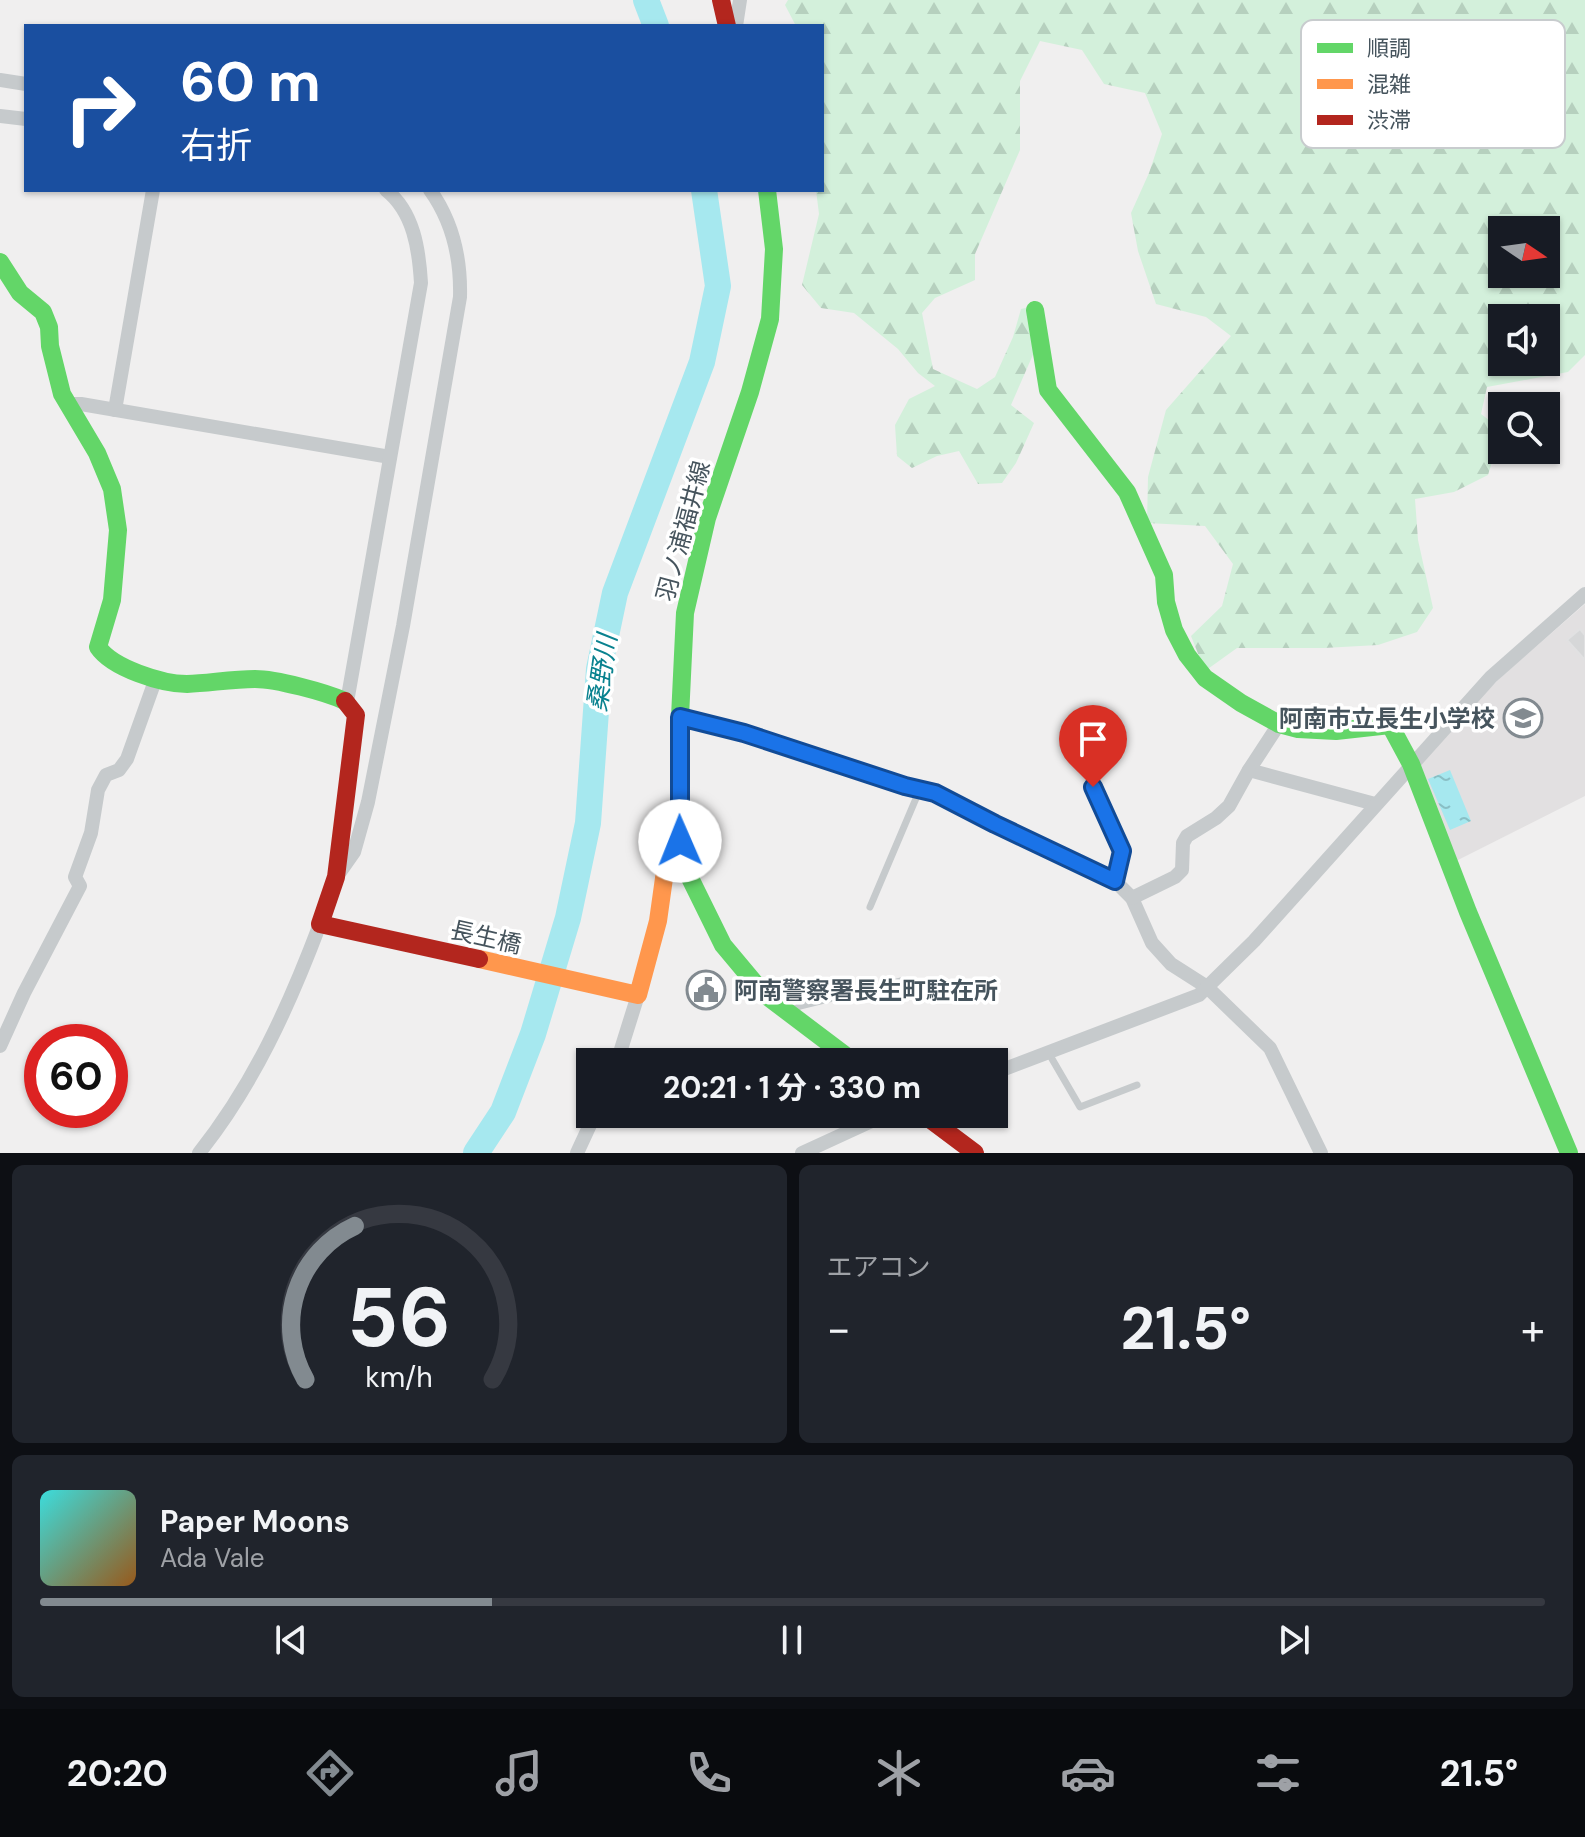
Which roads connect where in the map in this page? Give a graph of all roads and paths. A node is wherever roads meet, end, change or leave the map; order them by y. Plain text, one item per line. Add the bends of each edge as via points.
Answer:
1 (721, 0) edge
2 (740, 0) edge
3 (727, 24) edge
4 (736, 24) edge
5 (0, 80) edge
6 (24, 84) edge
7 (0, 116) edge
8 (24, 119) edge
9 (153, 192) edge
10 (388, 192) edge
11 (431, 192) edge
12 (767, 192) edge
13 (0, 262) edge
14 (1035, 310) dead end
15 (69, 404) junction
16 (115, 410) junction
17 (390, 457) junction
18 (1585, 594) edge
19 (156, 678) junction
20 (347, 702) junction
21 (680, 717) junction
22 (1279, 724) junction
23 (1411, 764) junction
24 (1249, 770) junction
25 (1093, 787) dead end
26 (920, 789) junction
27 (1375, 804) junction
28 (680, 841) junction
29 (336, 877) junction
30 (1115, 881) junction
31 (1132, 898) junction
32 (870, 907) dead end
33 (327, 926) junction
34 (905, 980) dead end
35 (1207, 987) junction
36 (632, 994) junction
37 (789, 1013) junction
38 (0, 1046) edge
39 (620, 1048) edge
40 (835, 1048) edge
41 (1048, 1052) junction
42 (1008, 1068) edge
43 (1137, 1085) dead end
44 (589, 1128) edge
45 (858, 1128) edge
46 (942, 1128) edge
47 (808, 1152) edge
48 (199, 1153) edge
49 (577, 1153) edge
50 (975, 1153) edge
51 (1321, 1153) edge
52 (1569, 1153) edge

1 - 3 street
2 - 4 street
5 - 6 street
7 - 8 street
9 - 16 street
10 - 17 street via 419,247 421,283
11 - 29 street via 444,209 461,263 460,297 368,802 354,852
12 - 21 street, 羽ノ浦福井線 via 774,249 770,319 695,563 685,613
13 - 15 street via 20,293 43,312 62,394
14 - 22 street via 1048,390 1127,492 1164,575 1170,616 1187,655 1205,678
15 - 16 street
15 - 19 street via 112,489 118,530 112,600 98,647 118,665
16 - 17 street
17 - 20 street
18 - 23 street via 1491,677
19 - 20 street via 183,684 258,679
19 - 38 street via 127,759 106,775 98,790 91,833 75,877 80,886
20 - 29 street via 356,715
21 - 26 street
21 - 28 street, 羽ノ浦福井線
22 - 23 street via 1322,731 1390,725
22 - 24 street
23 - 27 street
23 - 52 street
24 - 27 street
24 - 31 street via 1229,806 1187,836 1182,870
25 - 30 lane via 1122,851
26 - 30 street
26 - 32 lane
27 - 35 street
28 - 36 street via 669,851 661,909
28 - 37 street, 羽ノ浦福井線 via 690,878 723,945 764,994
29 - 33 street
30 - 31 street
31 - 35 street via 1152,943 1171,964
33 - 36 street, 長生橋
33 - 48 street via 245,1090
34 - 37 lane
35 - 41 street via 1199,995
35 - 51 street via 1270,1048
36 - 39 street
37 - 40 street, 羽ノ浦福井線
41 - 42 street
41 - 43 lane via 1080,1107
44 - 49 street
45 - 47 street
46 - 50 street

